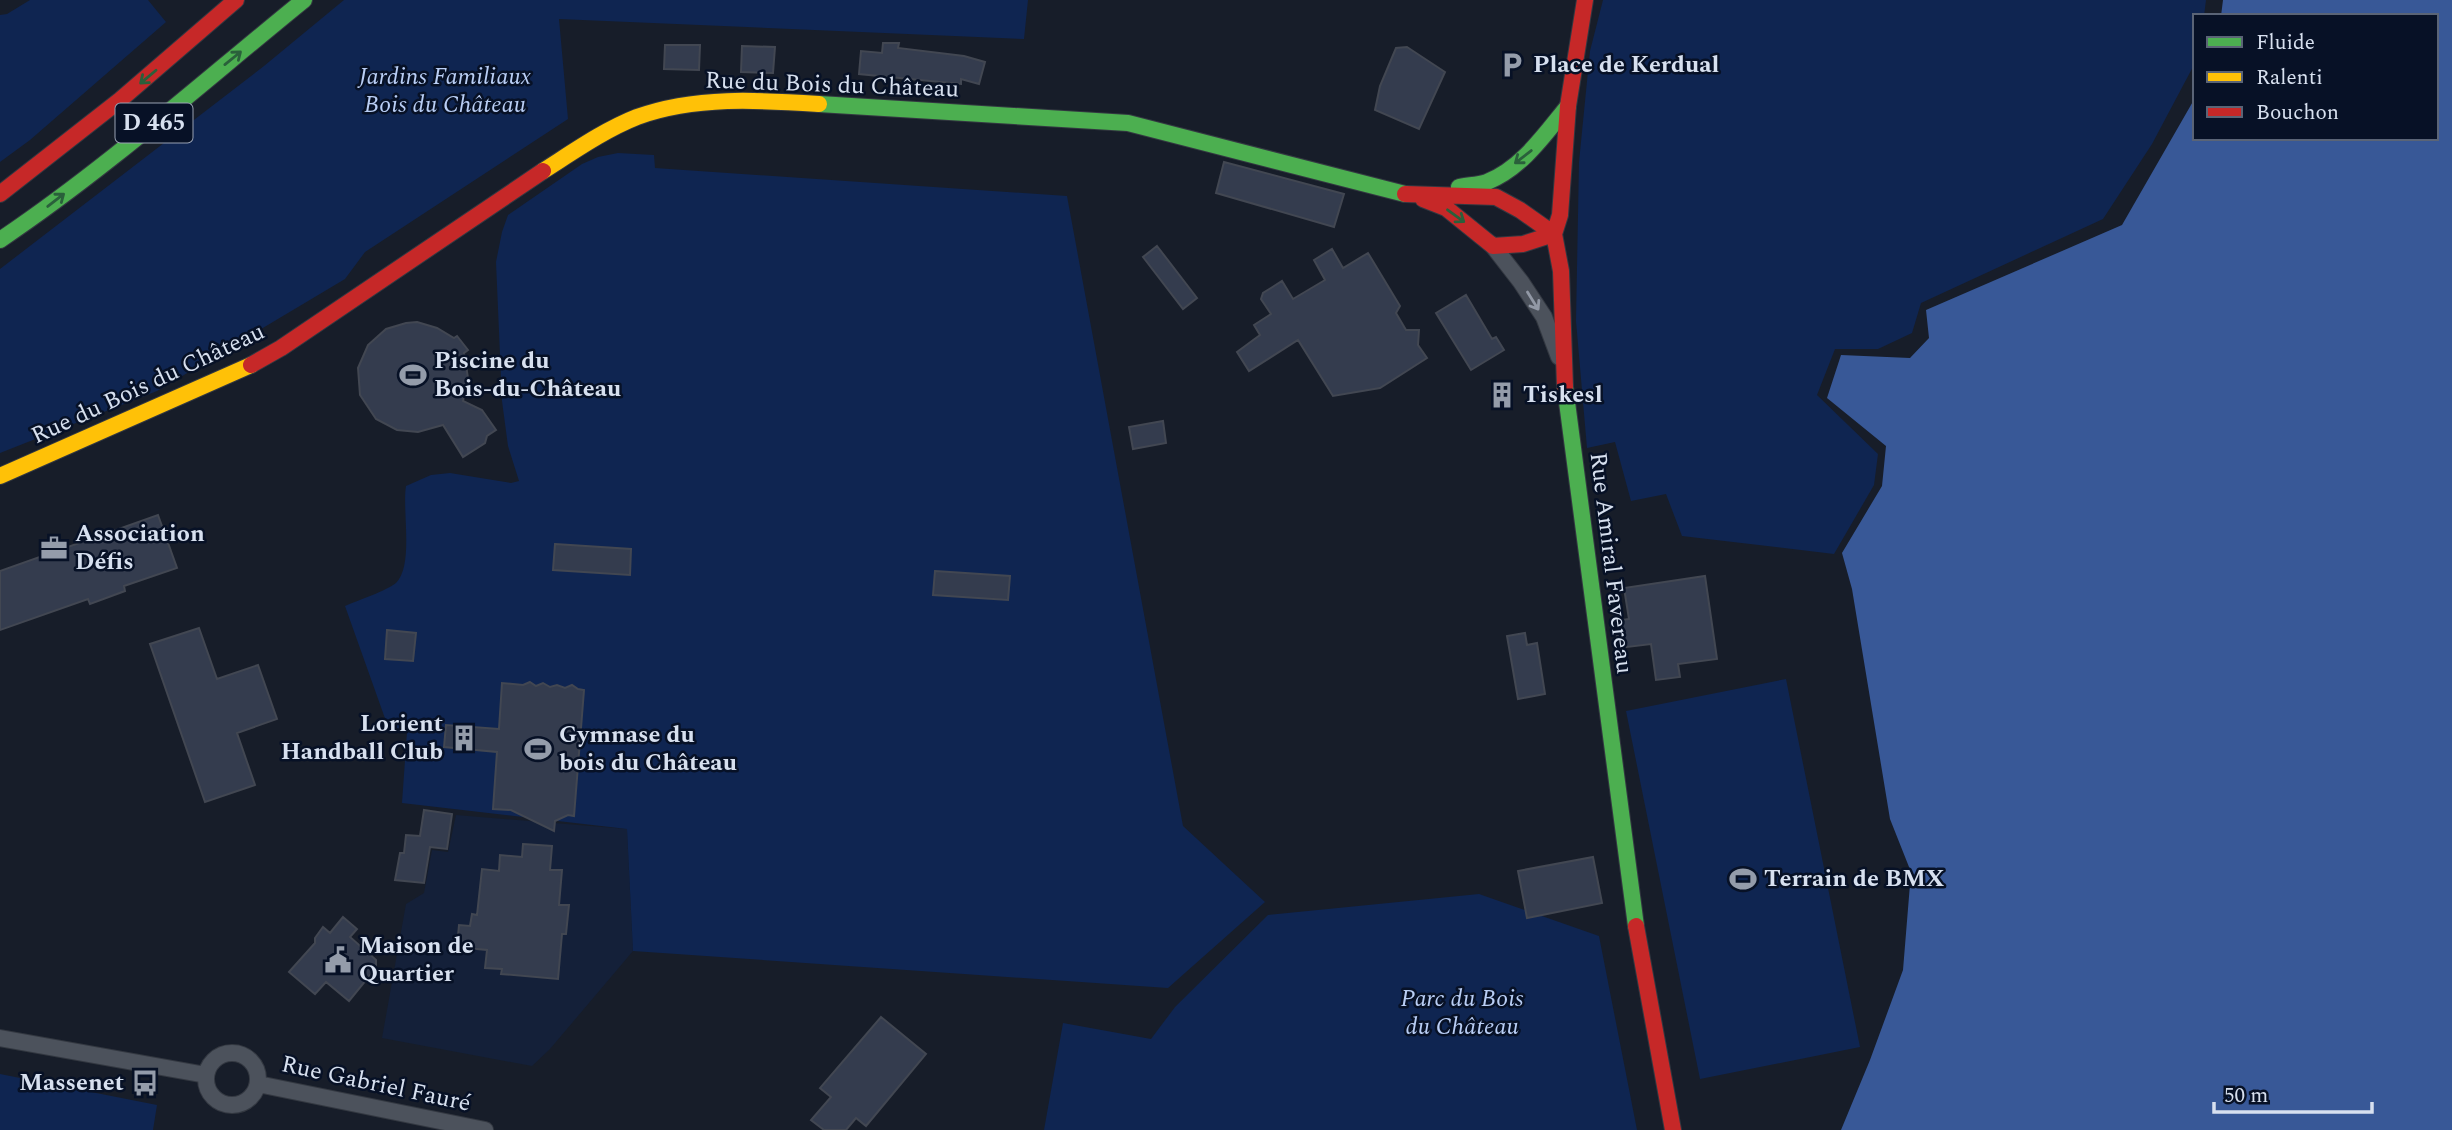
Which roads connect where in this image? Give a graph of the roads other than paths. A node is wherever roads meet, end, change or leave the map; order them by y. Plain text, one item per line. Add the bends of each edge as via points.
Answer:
1 (236, 0) edge
2 (304, 0) edge
3 (1585, 0) edge
4 (1568, 106) junction
5 (0, 194) edge
6 (1415, 195) junction
7 (1554, 234) junction
8 (0, 240) edge
9 (1493, 246) junction
10 (1563, 368) junction
11 (0, 476) edge
12 (0, 1038) edge
13 (206, 1075) junction
14 (257, 1084) junction
15 (485, 1130) edge
16 (1673, 1130) edge

1 -> 5 main road, D 465 via 75,138
8 -> 2 main road, D 465
3 - 4 main road, Rue Amiral Favereau
4 -> 6 main road, Rue du Bois du Château via 1532,150 1487,181
4 - 7 main road, Rue Amiral Favereau via 1560,215
6 - 7 main road, Rue du Bois du Château via 1496,197
6 -> 9 main road, Rue du Bois du Château via 1446,208
6 - 11 main road, Rue du Bois du Château via 1128,123 778,102 701,102 667,108 635,118 581,146 246,368
7 - 9 main road via 1523,244
7 - 10 main road, Rue Amiral Favereau via 1561,271
9 -> 10 street, Rue du Bois du Château via 1544,317
10 - 16 main road, Rue Amiral Favereau via 1634,915
12 - 13 street
13 - 14 street via 211,1096 231,1105 248,1100
13 - 14 street via 216,1058 236,1053 253,1064
14 - 15 street, Rue Gabriel Fauré

